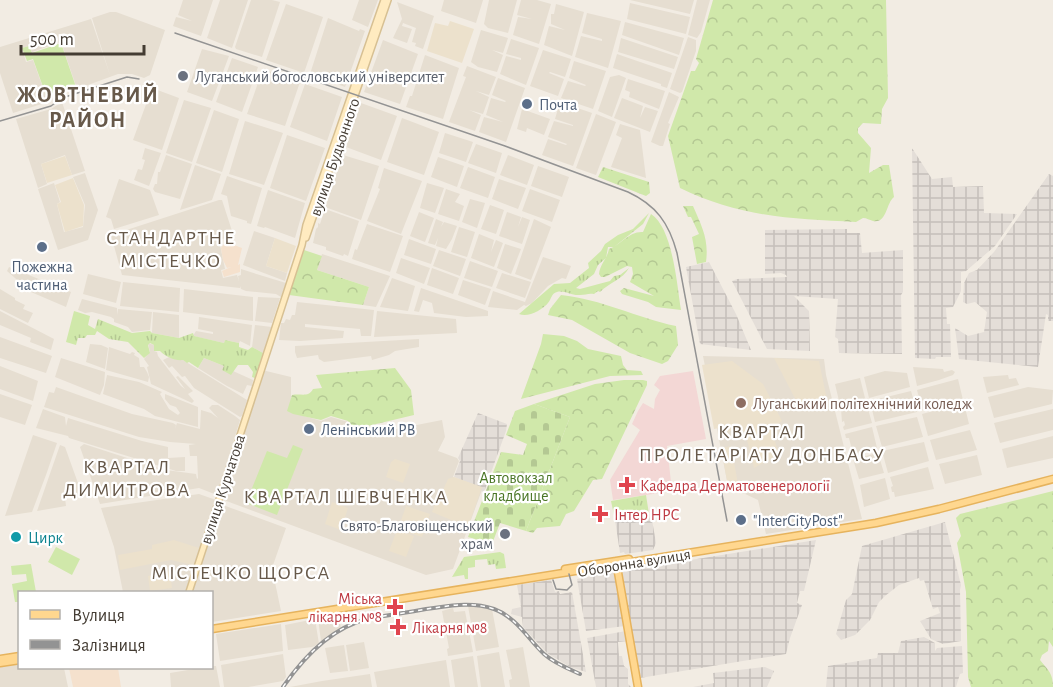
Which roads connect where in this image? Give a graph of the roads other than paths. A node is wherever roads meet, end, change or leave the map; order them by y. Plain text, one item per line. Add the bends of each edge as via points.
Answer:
1 (386, 0) edge
2 (244, 421) joint
3 (1053, 478) edge
4 (616, 563) junction
5 (189, 591) edge
6 (213, 628) edge
7 (18, 658) edge
8 (0, 661) edge
9 (638, 687) edge

1 - 2 main road, вулиця Будьонного
2 - 5 main road, вулиця Курчатова
3 - 4 main road, Оборонна вулиця via 899,515
4 - 6 main road, Оборонна вулиця
4 - 9 main road
7 - 8 main road

